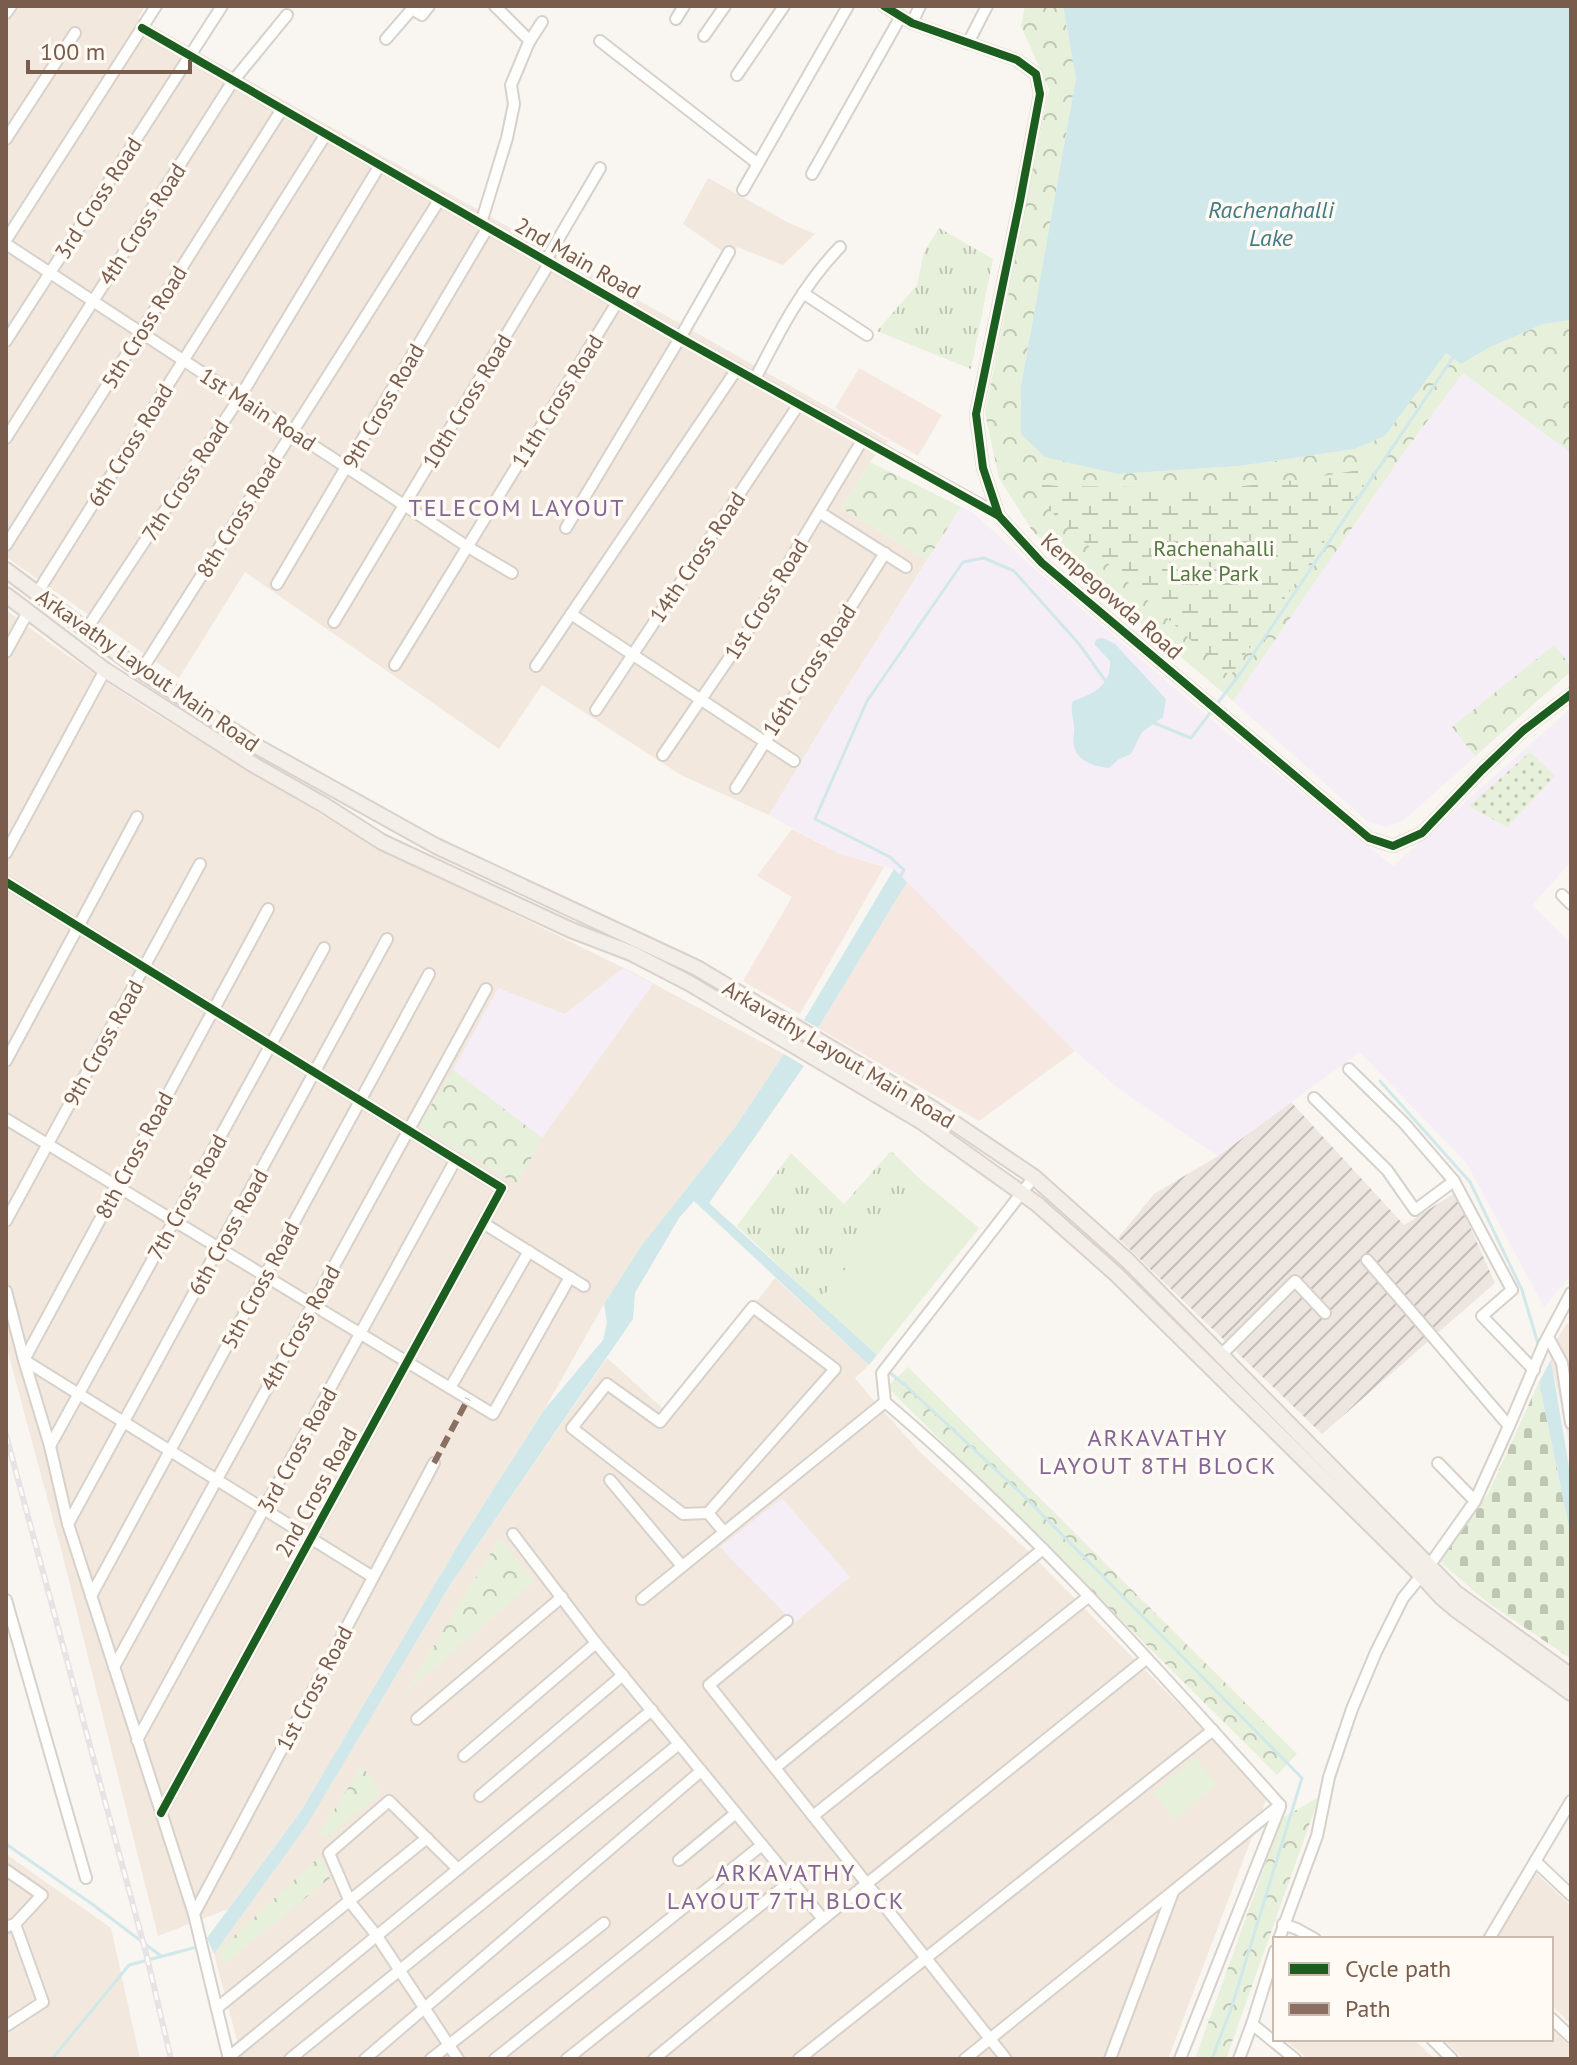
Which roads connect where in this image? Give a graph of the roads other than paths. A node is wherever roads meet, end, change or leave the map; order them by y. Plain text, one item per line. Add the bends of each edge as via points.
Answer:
1 (11, 6) edge
2 (156, 6) edge
3 (222, 6) edge
4 (429, 6) edge
5 (495, 6) edge
6 (684, 6) edge
7 (725, 6) edge
8 (784, 6) edge
9 (848, 6) edge
10 (884, 6) edge
11 (920, 6) edge
12 (987, 6) edge
13 (6, 13) edge
14 (287, 15) dead end
15 (901, 16) junction
16 (676, 19) dead end
17 (542, 22) dead end
18 (912, 23) junction
19 (142, 28) junction
20 (75, 33) dead end
21 (704, 36) dead end
22 (386, 39) dead end
23 (530, 41) junction
24 (600, 41) dead end
25 (968, 43) junction
26 (189, 56) junction
27 (737, 75) dead end
28 (233, 81) junction
29 (282, 109) junction
30 (326, 134) junction
31 (6, 139) edge
32 (758, 164) junction
33 (380, 165) junction
34 (600, 168) dead end
35 (812, 174) dead end
36 (743, 190) dead end
37 (440, 199) junction
38 (485, 225) junction
39 (6, 242) edge
40 (840, 247) dead end
41 (729, 252) dead end
42 (548, 261) junction
43 (50, 272) junction
44 (803, 293) junction
45 (93, 301) junction
46 (618, 301) junction
47 (141, 332) junction
48 (867, 335) dead end
49 (680, 338) junction
50 (6, 341) edge
51 (184, 360) junction
52 (737, 369) junction
53 (755, 379) junction
54 (240, 397) junction
55 (799, 404) junction
56 (293, 432) junction
57 (6, 438) edge
58 (863, 439) junction
59 (347, 468) junction
60 (404, 505) junction
61 (819, 512) junction
62 (999, 516) junction
63 (566, 528) dead end
64 (6, 545) edge
65 (468, 547) junction
66 (885, 553) junction
67 (906, 567) dead end
68 (6, 570) edge
69 (512, 573) dead end
70 (277, 584) dead end
71 (37, 593) junction
72 (6, 595) edge
73 (28, 612) junction
74 (571, 614) junction
75 (334, 622) dead end
76 (86, 630) junction
77 (6, 652) edge
78 (632, 655) junction
79 (395, 665) dead end
80 (536, 666) dead end
81 (105, 670) junction
82 (141, 671) junction
83 (1571, 694) edge
84 (701, 699) junction
85 (596, 710) dead end
86 (764, 741) junction
87 (663, 755) dead end
88 (794, 761) dead end
89 (736, 788) dead end
90 (137, 817) dead end
91 (436, 846) junction
92 (6, 853) edge
93 (200, 864) dead end
94 (428, 864) junction
95 (6, 882) edge
96 (1562, 895) dead end
97 (1571, 904) edge
98 (268, 909) dead end
99 (78, 927) junction
100 (387, 939) dead end
101 (324, 948) dead end
102 (144, 967) junction
103 (429, 974) dead end
104 (486, 989) dead end
105 (213, 1010) junction
106 (271, 1045) junction
107 (6, 1061) edge
108 (1349, 1069) dead end
109 (315, 1072) junction
110 (1314, 1098) dead end
111 (360, 1100) junction
112 (6, 1119) edge
113 (409, 1130) junction
114 (47, 1144) junction
115 (456, 1159) junction
116 (1034, 1177) junction
117 (1454, 1181) junction
118 (117, 1187) junction
119 (1022, 1194) junction
120 (6, 1221) edge
121 (174, 1221) junction
122 (483, 1223) junction
123 (219, 1248) junction
124 (529, 1251) junction
125 (1367, 1260) dead end
126 (265, 1276) junction
127 (570, 1277) junction
128 (584, 1286) dead end
129 (6, 1291) edge
130 (1571, 1293) edge
131 (313, 1305) junction
132 (1325, 1313) dead end
133 (360, 1334) junction
134 (1546, 1341) junction
135 (1222, 1354) junction
136 (24, 1360) junction
137 (408, 1362) junction
138 (1562, 1363) junction
139 (1535, 1368) junction
140 (1571, 1370) edge
141 (450, 1388) junction
142 (79, 1394) junction
143 (885, 1402) junction
144 (124, 1422) junction
145 (1571, 1423) edge
146 (1509, 1426) junction
147 (50, 1446) junction
148 (170, 1451) junction
149 (434, 1463) dead end
150 (1438, 1463) dead end
151 (217, 1480) junction
152 (610, 1480) dead end
153 (1475, 1501) junction
154 (264, 1510) junction
155 (708, 1513) junction
156 (68, 1524) junction
157 (724, 1532) junction
158 (513, 1534) dead end
159 (311, 1539) junction
160 (1043, 1549) junction
161 (682, 1566) junction
162 (1425, 1570) junction
163 (373, 1577) junction
164 (91, 1596) junction
165 (562, 1597) junction
166 (1088, 1597) junction
167 (642, 1599) dead end
168 (6, 1600) edge
169 (787, 1621) dead end
170 (596, 1643) junction
171 (1146, 1659) junction
172 (114, 1667) junction
173 (623, 1675) junction
174 (1571, 1676) edge
175 (1571, 1693) edge
176 (652, 1710) junction
177 (417, 1719) dead end
178 (1213, 1730) junction
179 (137, 1740) junction
180 (679, 1744) junction
181 (464, 1756) dead end
182 (775, 1768) junction
183 (701, 1771) junction
184 (480, 1796) dead end
185 (1571, 1801) edge
186 (1280, 1805) junction
187 (161, 1813) junction
188 (736, 1813) junction
189 (813, 1816) junction
190 (427, 1838) junction
191 (762, 1845) junction
192 (679, 1860) dead end
193 (1535, 1861) junction
194 (458, 1869) junction
195 (6, 1870) edge
196 (86, 1878) dead end
197 (791, 1881) junction
198 (867, 1884) junction
199 (1173, 1892) junction
200 (1571, 1895) edge
201 (350, 1902) junction
202 (194, 1914) junction
203 (823, 1919) junction
204 (604, 1923) dead end
205 (1283, 1924) junction
206 (11, 1925) edge
207 (377, 1936) junction
208 (1280, 1937) edge
209 (1311, 1937) edge
210 (1490, 1937) edge
211 (1273, 1957) edge
212 (926, 1958) junction
213 (399, 1970) junction
214 (217, 2008) junction
215 (425, 2009) junction
216 (1553, 2020) edge
217 (1252, 2024) junction
218 (6, 2026) edge
219 (1571, 2037) edge
220 (990, 2038) junction
221 (1434, 2041) edge
222 (449, 2045) junction
223 (229, 2058) edge
224 (290, 2059) edge
225 (365, 2059) edge
226 (431, 2059) edge
227 (458, 2059) edge
228 (495, 2059) edge
229 (567, 2059) edge
230 (654, 2059) edge
231 (799, 2059) edge
232 (965, 2059) edge
233 (1006, 2059) edge
234 (1110, 2059) edge
235 (1180, 2059) edge
236 (1239, 2059) edge
237 (1295, 2059) edge
238 (1452, 2059) edge

1 - 13 street
2 - 19 street
3 - 26 street, 3rd Cross Road
4 - 22 street via 422,15 412,9
5 - 23 street
6 - 16 street
7 - 21 street
8 - 27 street
9 - 32 street
10 - 15 street, Kempegowda Road
11 - 18 street
12 - 25 street
14 - 28 street, 4th Cross Road
15 - 18 street, Kempegowda Road
15 - 35 street
17 - 23 street, 9th Cross Road
18 - 25 street, Kempegowda Road
19 - 26 street, 2nd Main Road
19 - 39 street
20 - 31 street
23 - 38 street, 9th Cross Road via 511,85 512,115
24 - 32 street
25 - 62 street, Kempegowda Road via 1017,60 1036,74 1040,94 976,414 983,468
26 - 28 street, 2nd Main Road
26 - 43 street, 3rd Cross Road
28 - 29 street, 2nd Main Road
28 - 45 street, 4th Cross Road
29 - 30 street, 2nd Main Road
29 - 47 street, 5th Cross Road
30 - 33 street, 2nd Main Road
30 - 51 street, 6th Cross Road
32 - 36 street
33 - 37 street, 2nd Main Road
33 - 54 street, 7th Cross Road
34 - 42 street, 10th Cross Road
37 - 38 street, 2nd Main Road
37 - 56 street, 8th Cross Road
38 - 42 street, 2nd Main Road
38 - 59 street, 9th Cross Road
39 - 43 street, 1st Main Road
40 - 44 street
41 - 49 street
42 - 46 street, 2nd Main Road
42 - 60 street, 10th Cross Road
43 - 45 street, 1st Main Road
43 - 50 street, 3rd Cross Road
44 - 48 street
44 - 53 street
45 - 47 street, 1st Main Road
45 - 57 street, 4th Cross Road
46 - 49 street, 2nd Main Road
46 - 65 street, 11th Cross Road
47 - 51 street, 1st Main Road
47 - 64 street, 5th Cross Road
49 - 52 street, 2nd Main Road
49 - 63 street
51 - 54 street, 1st Main Road
51 - 71 street, 6th Cross Road
52 - 53 street, 2nd Main Road
52 - 74 street
53 - 55 street, 2nd Main Road
54 - 56 street, 1st Main Road
54 - 76 street, 7th Cross Road
55 - 58 street, 2nd Main Road
55 - 78 street, 14th Cross Road
56 - 59 street, 1st Main Road
56 - 82 street, 8th Cross Road
58 - 61 street, 1st Cross Road
58 - 62 street, 2nd Main Road
59 - 60 street, 1st Main Road
59 - 70 street, 9th Cross Road
60 - 65 street, 1st Main Road
60 - 75 street, 10th Cross Road
61 - 66 street
61 - 84 street, 1st Cross Road
62 - 83 street, Kempegowda Road via 1042,563 1369,838 1393,846 1422,833 1524,730
65 - 69 street, 1st Main Road
65 - 79 street, 11th Cross Road
66 - 67 street
66 - 86 street, 16th Cross Road
68 - 71 main road, Arkavathy Layout Main Road
71 - 76 main road, Arkavathy Layout Main Road
72 - 73 main road, Arkavathy Layout Main Road
73 - 77 street
73 - 81 main road, Arkavathy Layout Main Road
74 - 78 street
74 - 80 street
76 - 82 main road, Arkavathy Layout Main Road
78 - 84 street
78 - 85 street, 14th Cross Road
81 - 92 street
81 - 94 main road, Arkavathy Layout Main Road via 382,842
82 - 91 main road, Arkavathy Layout Main Road via 258,747
84 - 86 street
84 - 87 street, 1st Cross Road
86 - 88 street
86 - 89 street, 16th Cross Road
90 - 99 street
91 - 94 main road
91 - 116 main road, Arkavathy Layout Main Road via 697,968 932,1108
93 - 102 street, 9th Cross Road
94 - 119 main road, Arkavathy Layout Main Road via 689,983 922,1122
95 - 99 street
96 - 97 street
98 - 105 street, 8th Cross Road
99 - 102 street
99 - 107 street
100 - 109 street, 6th Cross Road
101 - 106 street, 7th Cross Road
102 - 105 street
102 - 114 street, 9th Cross Road
103 - 111 street, 5th Cross Road
104 - 113 street, 4th Cross Road
105 - 106 street
105 - 118 street, 8th Cross Road
106 - 109 street
106 - 121 street, 7th Cross Road
108 - 117 street
109 - 111 street
109 - 123 street, 6th Cross Road
110 - 117 street via 1387,1170 1415,1210
111 - 113 street
111 - 126 street, 5th Cross Road
112 - 114 street
113 - 115 street
113 - 131 street, 4th Cross Road
114 - 118 street
114 - 120 street, 9th Cross Road
115 - 122 street, 2nd Cross Road via 502,1188
115 - 133 street, 3rd Cross Road
116 - 119 street
116 - 135 main road, Arkavathy Layout Main Road
117 - 139 street via 1512,1290 1482,1316
118 - 121 street
118 - 136 street, 8th Cross Road
119 - 143 street via 882,1373
119 - 162 main road, Arkavathy Layout Main Road via 1116,1274
121 - 123 street
121 - 142 street, 7th Cross Road
122 - 124 street
122 - 137 street, 2nd Cross Road
123 - 126 street
123 - 144 street, 6th Cross Road
124 - 127 street
124 - 141 street
125 - 146 street
126 - 131 street
126 - 148 street, 5th Cross Road
127 - 128 street
127 - 141 street via 493,1414
129 - 136 street
130 - 134 street
131 - 133 street
131 - 151 street, 4th Cross Road
132 - 135 street via 1295,1281
133 - 137 street
133 - 154 street, 3rd Cross Road
134 - 138 street
134 - 139 street
135 - 162 main road, Arkavathy Layout Main Road
136 - 142 street
136 - 147 street
137 - 141 street
137 - 159 street, 2nd Cross Road
138 - 140 street
138 - 145 street
139 - 146 street
142 - 144 street
142 - 147 street, 7th Cross Road
143 - 157 street
143 - 160 street
144 - 148 street
144 - 156 street, 6th Cross Road
146 - 153 street
147 - 156 street
148 - 151 street
148 - 164 street, 5th Cross Road
149 - 163 street, 1st Cross Road
150 - 153 street
151 - 154 street
151 - 172 street, 4th Cross Road
152 - 161 street
153 - 162 street
154 - 159 street
154 - 179 street, 3rd Cross Road
155 - 155 street via 683,1514 572,1428 607,1384 660,1422 753,1307 835,1369
155 - 157 street
156 - 164 street
157 - 161 street
158 - 165 street
159 - 163 street
159 - 187 street, 2nd Cross Road
160 - 166 street
160 - 182 street
161 - 167 street
162 - 174 main road, Arkavathy Layout Main Road
162 - 175 main road, Arkavathy Layout Main Road via 1455,1609
162 - 205 street via 1403,1598 1352,1709 1329,1777 1317,1836
163 - 202 street, 1st Cross Road
164 - 172 street
165 - 170 street
165 - 177 street
166 - 171 street
166 - 189 street
168 - 196 street
169 - 182 street via 709,1685
170 - 173 street
170 - 181 street
171 - 178 street
171 - 198 street
172 - 179 street
173 - 176 street
173 - 184 street
176 - 180 street
176 - 194 street
178 - 186 street
178 - 212 street
179 - 187 street
180 - 183 street
180 - 213 street
182 - 189 street
183 - 188 street
183 - 215 street
185 - 193 street
186 - 199 street
186 - 235 street
187 - 202 street
188 - 191 street
188 - 192 street
189 - 198 street
190 - 194 street
190 - 201 street
190 - 201 street via 389,1801 329,1853
191 - 197 street
191 - 228 street
193 - 200 street
193 - 210 street
194 - 207 street
195 - 206 street via 42,1895
197 - 203 street
197 - 229 street
198 - 203 street
198 - 212 street
199 - 220 street
199 - 234 street
201 - 207 street
201 - 214 street
202 - 214 street
203 - 230 street
204 - 222 street
205 - 208 street
205 - 209 street
206 - 218 street via 43,2002
207 - 213 street
207 - 223 street
211 - 217 street
212 - 220 street
212 - 231 street
213 - 215 street
213 - 224 street
214 - 223 street
215 - 222 street
215 - 225 street
216 - 219 street
217 - 236 street
217 - 237 street
220 - 232 street
220 - 233 street
221 - 238 street
222 - 226 street
222 - 227 street

